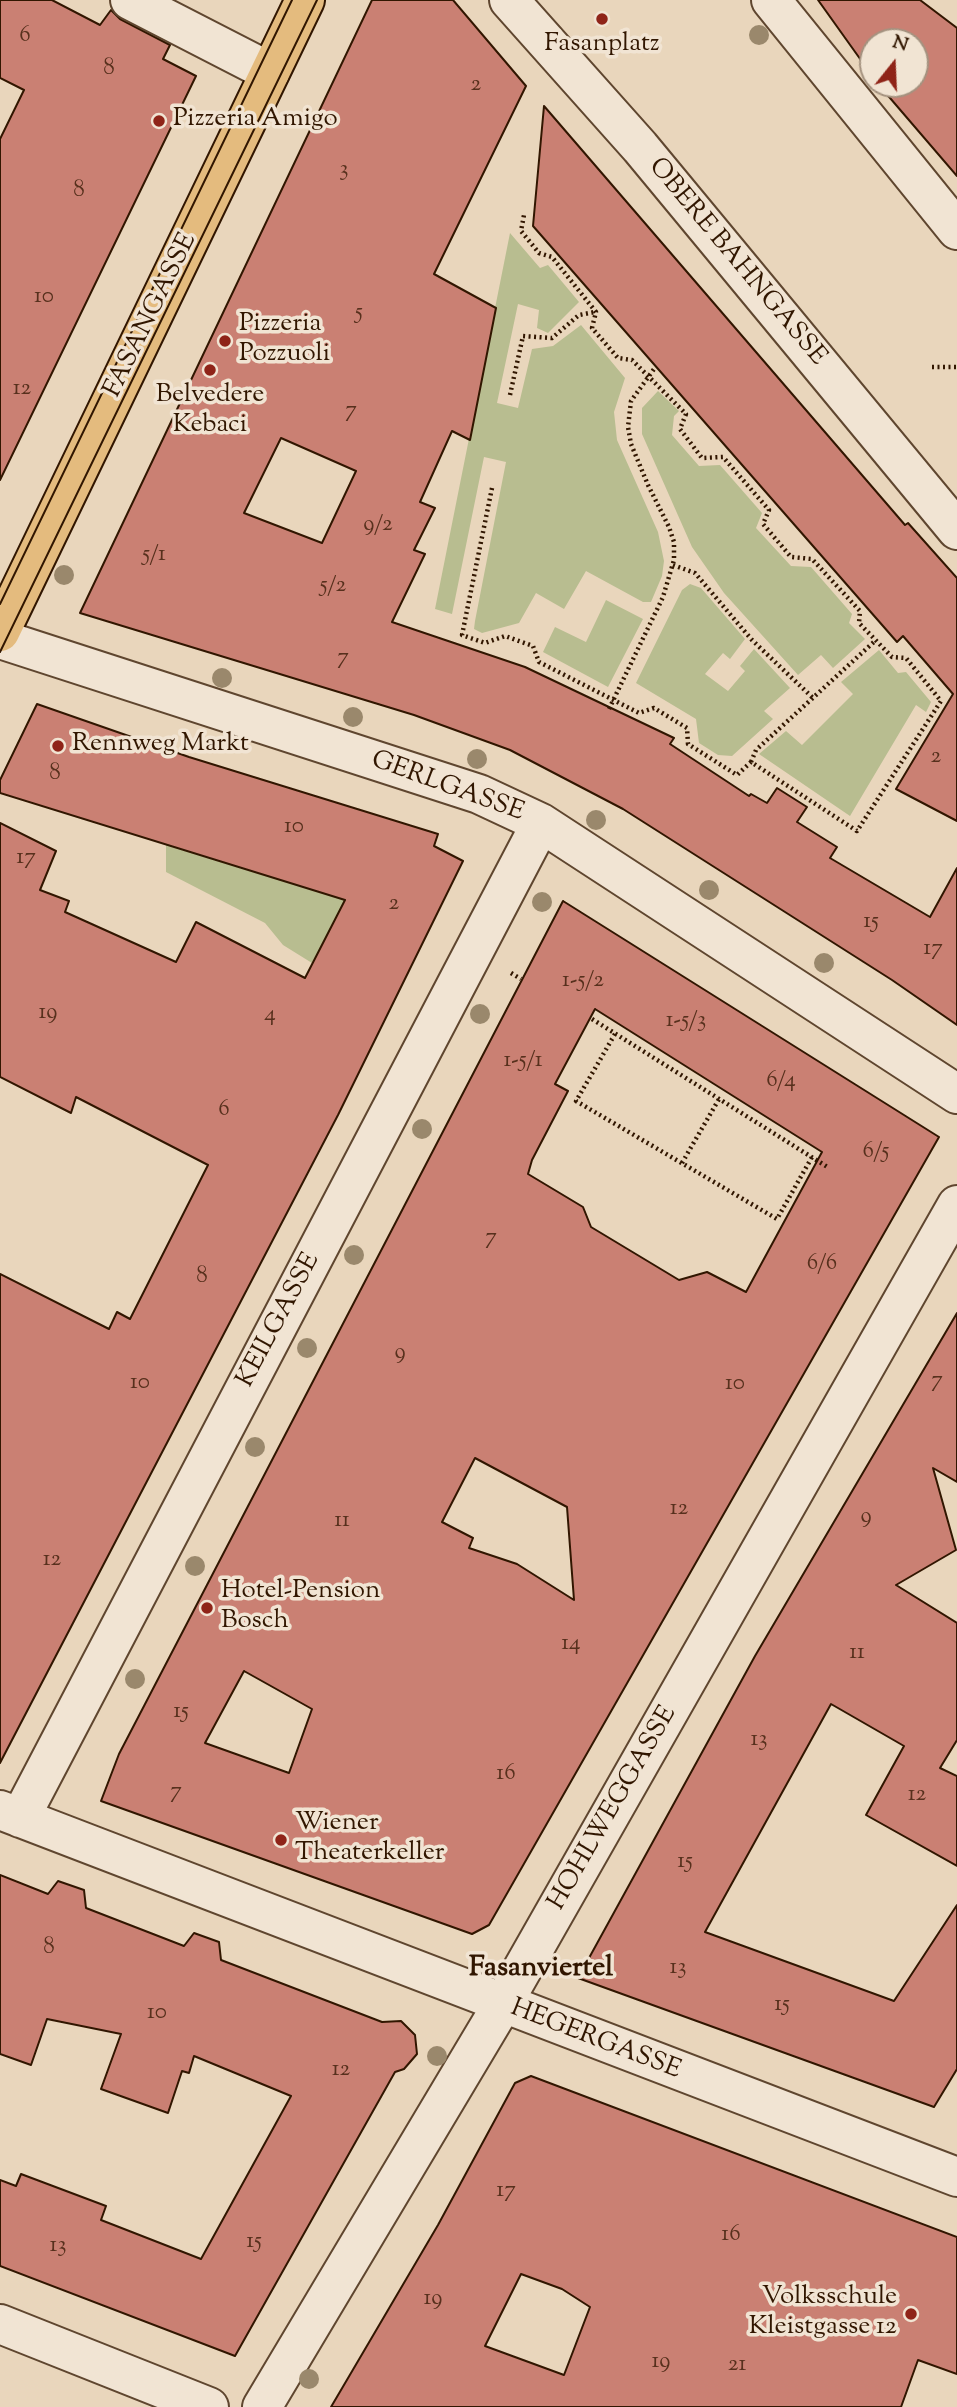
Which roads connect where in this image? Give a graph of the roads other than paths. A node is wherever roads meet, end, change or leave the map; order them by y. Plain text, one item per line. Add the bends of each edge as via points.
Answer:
1 (130, 0) edge
2 (305, 0) edge
3 (509, 0) edge
4 (771, 0) edge
5 (270, 72) junction
6 (957, 230) edge
7 (957, 530) edge
8 (0, 632) edge
9 (0, 639) edge
10 (541, 823) junction
11 (957, 1094) edge
12 (957, 1205) edge
13 (10, 1814) edge
14 (502, 2005) junction
15 (956, 2175) edge
16 (0, 2325) edge
17 (209, 2407) edge
18 (262, 2407) edge

1 - 5 street
2 - 5 main road, FASANGASSE
3 - 7 street, OBERE BAHNGASSE via 640,147
4 - 6 street
5 - 8 main road, FASANGASSE
9 - 10 street, GERLGASSE via 479,794
10 - 11 street, GERLGASSE
10 - 13 street, KEILGASSE
12 - 14 street, HOHLWEGGASSE
13 - 14 street, HEGERGASSE
14 - 15 street, HEGERGASSE
14 - 18 street, HOHLWEGGASSE
16 - 17 street

